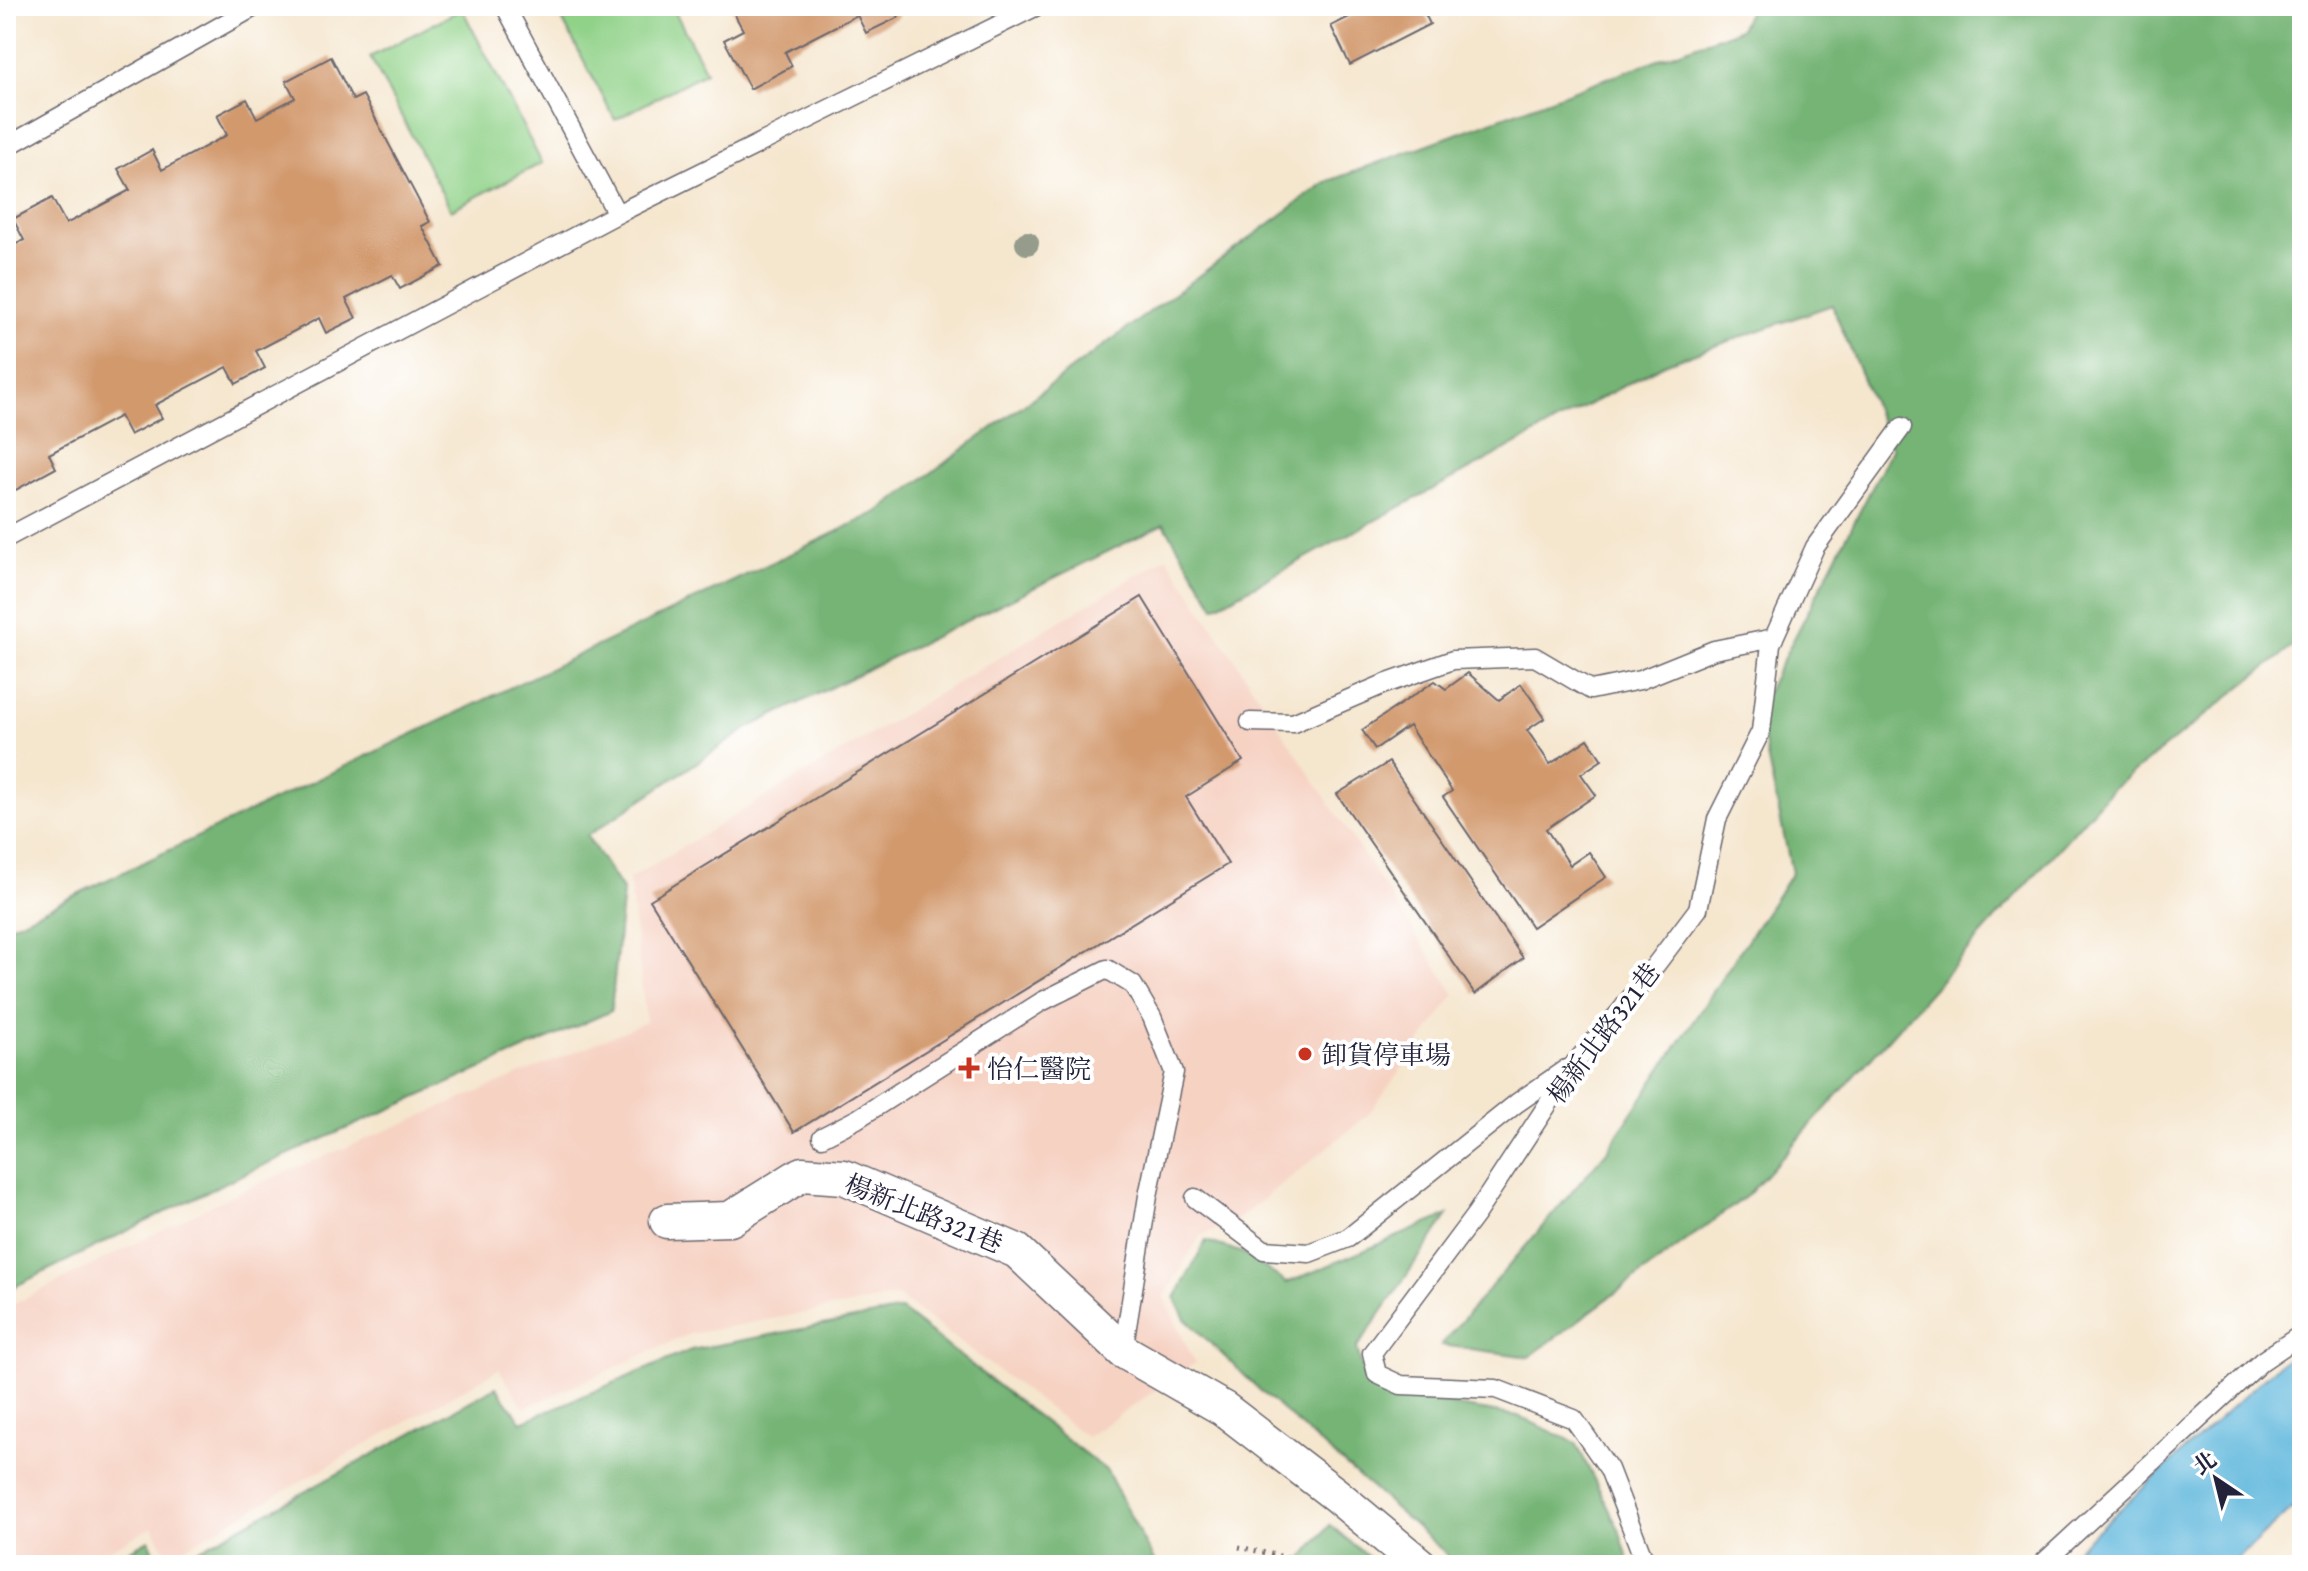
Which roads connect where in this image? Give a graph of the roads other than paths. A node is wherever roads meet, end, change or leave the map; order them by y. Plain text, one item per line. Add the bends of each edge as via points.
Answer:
1 (256, 6) edge
2 (505, 6) edge
3 (1037, 6) edge
4 (6, 147) edge
5 (617, 214) junction
6 (1902, 427) dead end
7 (6, 538) edge
8 (1774, 638) junction
9 (1250, 722) dead end
10 (1575, 1063) junction
11 (822, 1137) dead end
12 (1195, 1198) dead end
13 (667, 1221) dead end
14 (2302, 1334) edge
15 (1123, 1351) junction
16 (1420, 1565) edge
17 (1646, 1565) edge
18 (2041, 1565) edge

1 - 4 lane
2 - 5 lane
3 - 5 lane
5 - 7 lane
6 - 8 lane, 楊新北路321巷 via 1815,547
8 - 9 lane via 1714,650 1640,680 1591,690 1535,657 1453,660 1293,723
8 - 10 lane, 楊新北路321巷 via 1761,731 1717,819 1698,909
10 - 12 lane via 1348,1238 1309,1253 1264,1250
10 - 17 lane, 楊新北路321巷 via 1476,1214 1372,1353 1377,1374 1401,1385 1496,1389 1574,1419 1609,1469
11 - 15 lane via 1041,1002 1107,969 1133,985 1174,1072
13 - 15 street, 楊新北路321巷 via 730,1219 802,1174 844,1177 1017,1251
14 - 18 lane via 2262,1361
15 - 16 street, 楊新北路321巷 via 1224,1409

